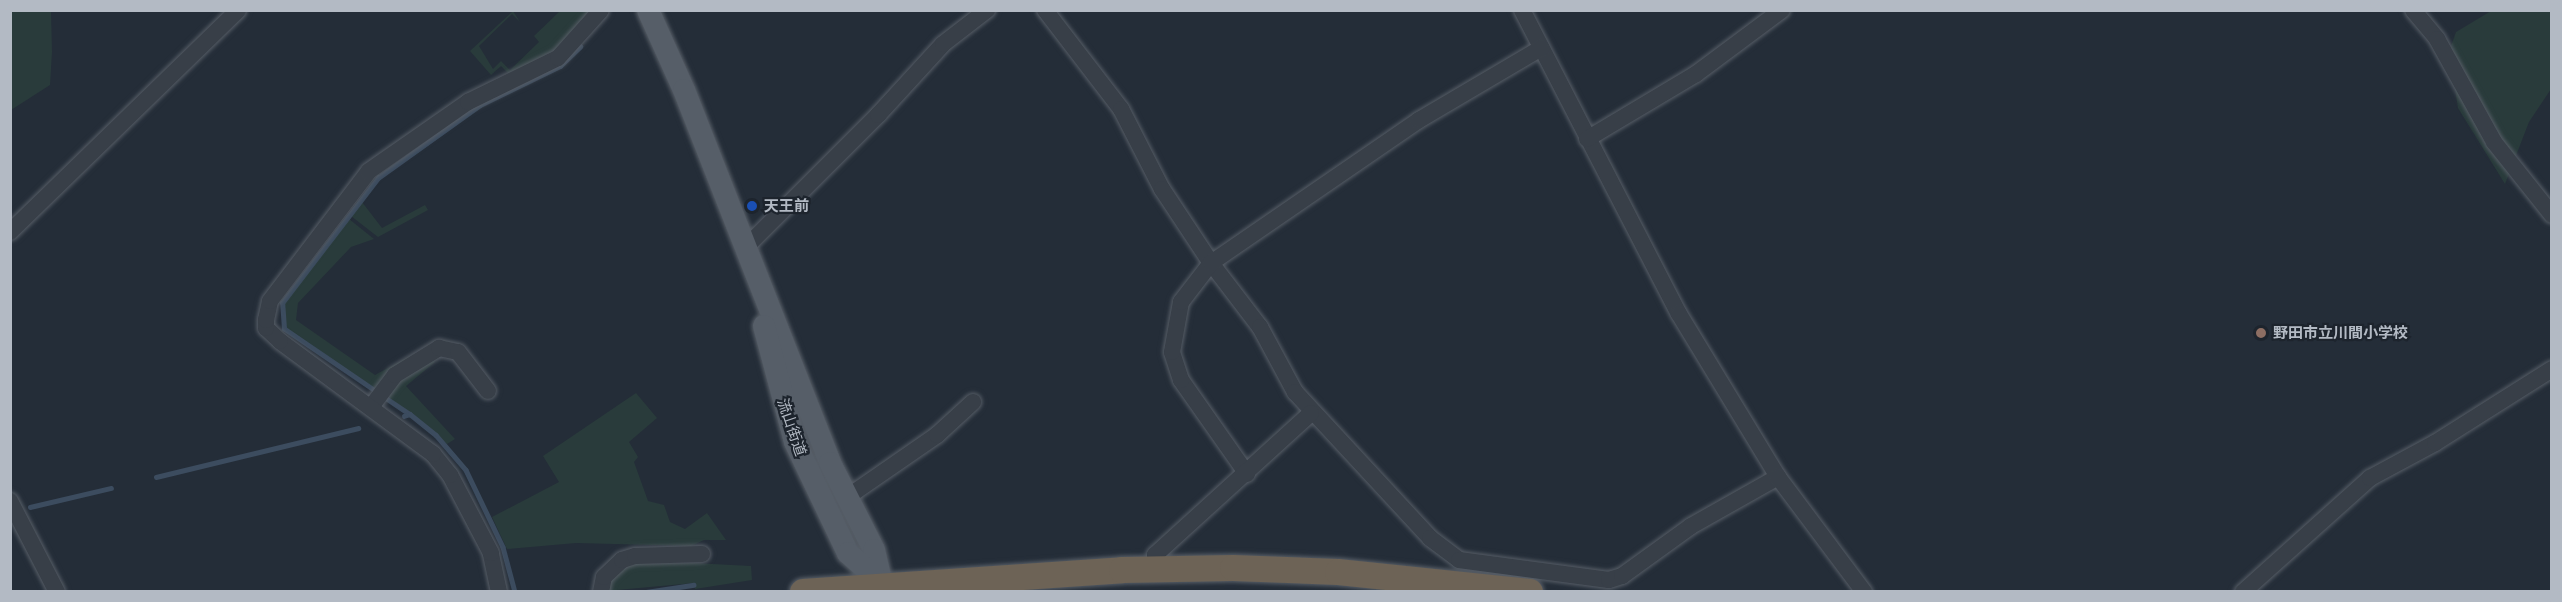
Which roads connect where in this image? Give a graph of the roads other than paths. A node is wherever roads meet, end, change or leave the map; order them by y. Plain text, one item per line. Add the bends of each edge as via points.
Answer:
1 (238, 10) edge
2 (601, 10) edge
3 (648, 10) edge
4 (987, 10) edge
5 (1045, 10) edge
6 (1522, 10) edge
7 (1782, 10) edge
8 (2413, 10) edge
9 (1541, 48) junction
10 (1587, 139) junction
11 (2552, 216) edge
12 (10, 232) edge
13 (744, 249) junction
14 (1211, 263) junction
15 (2552, 369) edge
16 (488, 391) dead end
17 (973, 402) dead end
18 (371, 407) junction
19 (1311, 413) junction
20 (1247, 474) junction
21 (1778, 477) junction
22 (846, 498) junction
23 (10, 501) edge
24 (702, 554) dead end
25 (1156, 569) junction
26 (884, 588) edge
27 (57, 591) edge
28 (499, 591) edge
29 (601, 591) edge
30 (803, 591) edge
31 (1530, 591) edge
32 (1864, 591) edge
33 (2242, 591) edge

1 - 12 street
2 - 18 street via 558,58 468,102 369,171 270,301 266,328
3 - 13 main road, 流山街道 via 684,90
4 - 13 street via 943,44
5 - 14 street via 1121,109 1162,189
6 - 9 street
7 - 10 street via 1696,74
8 - 11 street via 2437,39 2479,108 2494,142
9 - 10 street
9 - 14 street via 1419,120
10 - 21 street via 1679,314
13 - 22 main road, 流山街道
13 - 26 main road, 流山街道 via 795,442 848,553
14 - 19 street via 1260,327 1292,389
14 - 20 street via 1181,302 1172,352 1181,381
15 - 33 street via 2370,478
16 - 18 street via 458,352 439,348 395,375
17 - 22 street via 937,435
18 - 28 street via 433,454 450,475 490,553
19 - 20 street
19 - 21 street via 1368,468 1430,538 1459,560 1609,580 1622,576 1691,526
20 - 25 street via 1155,555
21 - 32 street
22 - 26 main road, 流山街道 via 874,550
23 - 27 street
24 - 29 street via 634,556 622,560 603,577
25 - 26 highway
25 - 31 highway via 1338,572
26 - 30 highway

